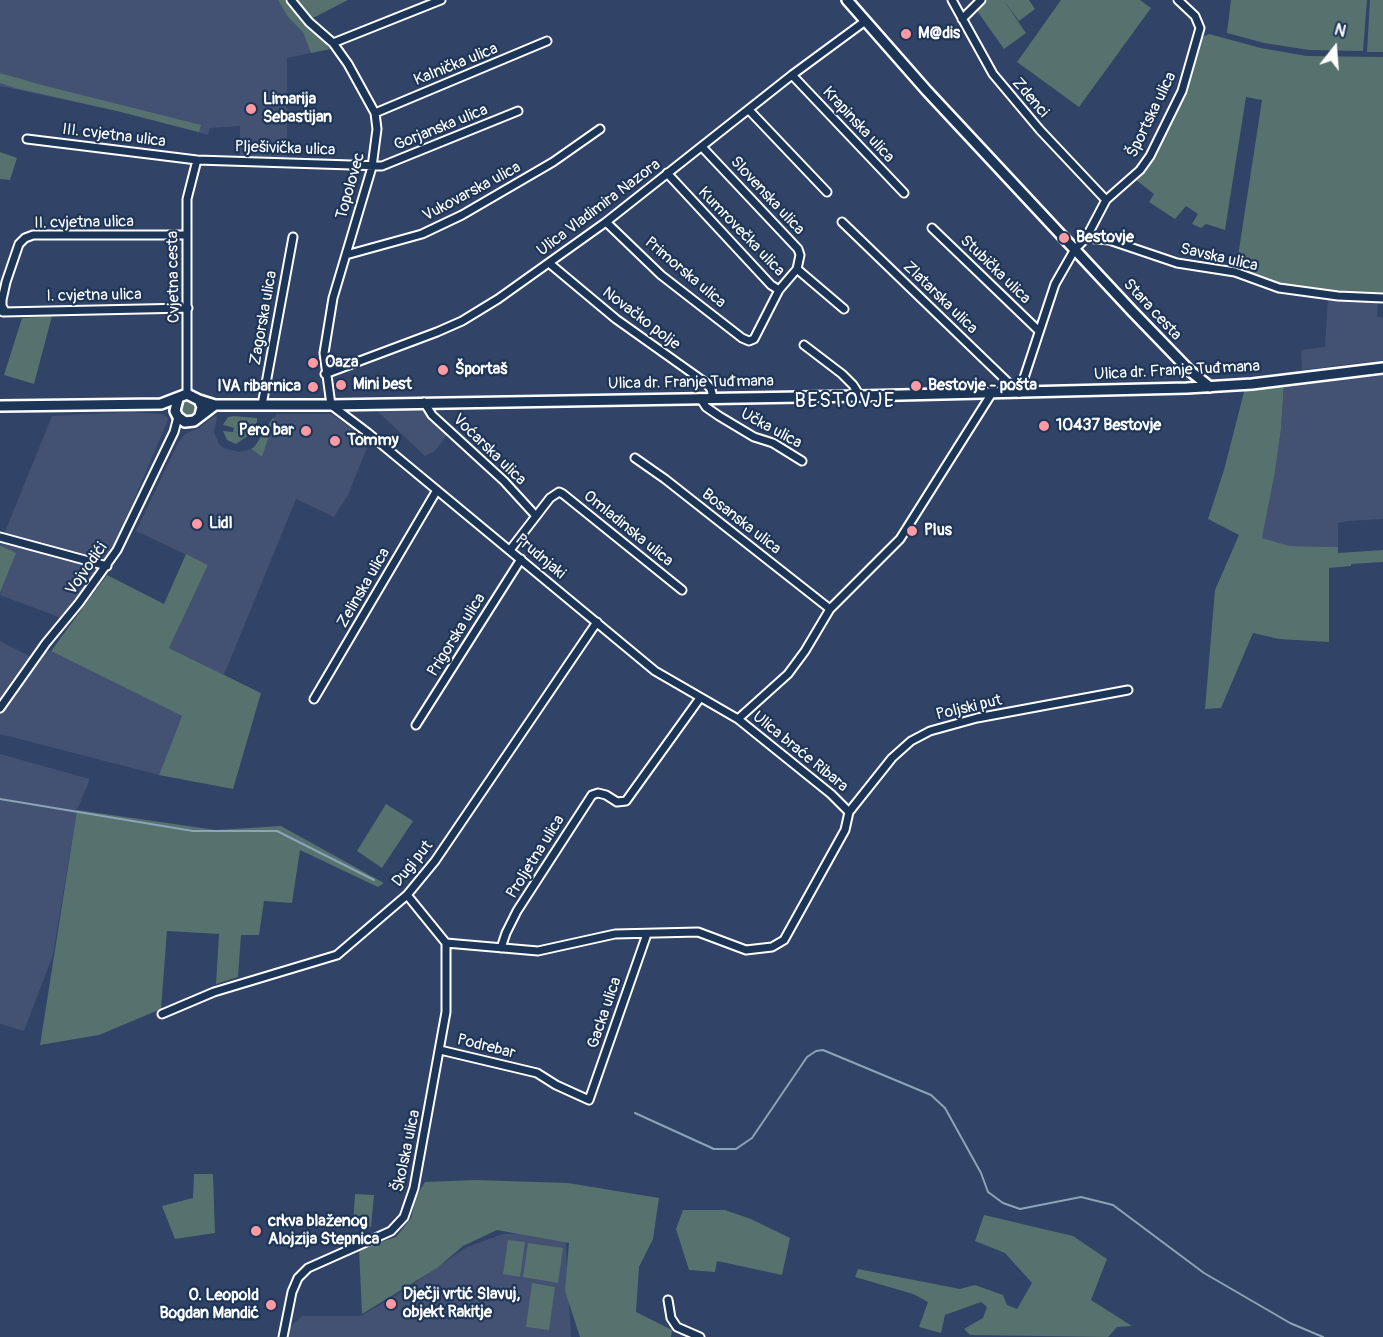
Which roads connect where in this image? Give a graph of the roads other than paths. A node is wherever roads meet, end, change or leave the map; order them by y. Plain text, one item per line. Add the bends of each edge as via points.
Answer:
1 (291, 0) edge
2 (441, 0) edge
3 (847, 0) edge
4 (952, 0) edge
5 (981, 0) edge
6 (1178, 0) edge
7 (962, 19) junction
8 (864, 22) junction
9 (547, 42) dead end
10 (333, 43) junction
11 (792, 75) junction
12 (749, 110) junction
13 (518, 111) dead end
14 (375, 113) junction
15 (600, 129) dead end
16 (27, 139) dead end
17 (702, 147) junction
18 (196, 160) junction
19 (372, 166) junction
20 (667, 173) junction
21 (827, 192) dead end
22 (904, 193) dead end
23 (1106, 200) junction
24 (606, 222) junction
25 (842, 222) dead end
26 (932, 228) dead end
27 (187, 235) junction
28 (293, 237) dead end
29 (1086, 238) junction
30 (1075, 249) junction
31 (346, 255) junction
32 (549, 263) junction
33 (797, 269) junction
34 (779, 290) junction
35 (1383, 298) edge
36 (188, 308) junction
37 (844, 309) dead end
38 (2, 312) edge
39 (1039, 331) junction
40 (749, 341) joint
41 (804, 345) dead end
42 (1383, 368) edge
43 (326, 374) junction
44 (1210, 387) junction
45 (992, 393) junction
46 (1019, 393) junction
47 (860, 396) junction
48 (182, 397) junction
49 (700, 398) junction
50 (713, 398) junction
51 (199, 400) junction
52 (424, 402) junction
53 (161, 404) junction
54 (215, 405) junction
55 (262, 405) junction
56 (331, 405) junction
57 (0, 406) edge
58 (200, 415) junction
59 (179, 417) junction
60 (634, 458) dead end
61 (802, 461) dead end
62 (437, 490) junction
63 (536, 516) junction
64 (0, 537) edge
65 (510, 550) junction
66 (521, 559) junction
67 (106, 566) junction
68 (682, 590) dead end
69 (830, 609) junction
70 (597, 622) junction
71 (1128, 690) dead end
72 (700, 698) junction
73 (314, 699) dead end
74 (0, 708) edge
75 (738, 719) junction
76 (416, 725) dead end
77 (849, 812) junction
78 (407, 895) junction
79 (647, 934) junction
80 (446, 943) junction
81 (501, 948) junction
82 (162, 1014) dead end
83 (440, 1050) junction
84 (589, 1100) joint
85 (668, 1300) dead end
86 (283, 1337) edge
87 (700, 1337) edge

1 - 10 street, Topolovec
2 - 10 street
3 - 8 main road
4 - 7 street, Zdenci
5 - 7 street
6 - 23 street, Športska ulica via 1195,16 1200,28 1182,91 1150,156
7 - 23 street, Zdenci via 1004,88
8 - 11 street, Ulica Vladimira Nazora
8 - 30 main road, Stara cesta
9 - 14 street, Kalnička ulica
10 - 14 street, Topolovec
11 - 12 street, Ulica Vladimira Nazora
11 - 22 street, Krapinska ulica
12 - 17 street, Ulica Vladimira Nazora
12 - 21 street
13 - 19 street, Gorjanska ulica via 382,166
14 - 19 street, Topolovec
15 - 31 street, Vukovarska ulica via 553,162 462,215 422,234
16 - 18 street, III. cvjetna ulica
17 - 20 street, Ulica Vladimira Nazora
17 - 33 street, Slovenska ulica via 798,249
18 - 19 street, Plješivička ulica
18 - 27 street, Cvjetna cesta via 187,198
19 - 31 street, Topolovec
20 - 24 street, Ulica Vladimira Nazora
20 - 34 street, Kumrovečka ulica
23 - 29 street
24 - 32 street, Ulica Vladimira Nazora
24 - 40 street, Primorska ulica via 661,274
25 - 46 street, Zlatarska ulica
26 - 39 street, Stubička ulica
27 - 36 street, Cvjetna cesta
27 - 38 street, II. cvjetna ulica via 24,238 6,282
28 - 55 street, Zagorska ulica
29 - 30 street
29 - 35 street, Savska ulica via 1109,240 1177,263 1235,272 1279,288
30 - 39 street via 1055,284
30 - 44 main road, Stara cesta via 1161,342
31 - 43 street, Topolovec via 331,309 324,352
32 - 43 street, Ulica Vladimira Nazora via 462,321
32 - 50 street, Novačko polje via 616,319 706,383
33 - 34 street
33 - 37 street
34 - 40 street, Kumrovečka ulica via 754,339
36 - 38 street, I. cvjetna ulica
36 - 48 street, Cvjetna cesta
39 - 46 street
41 - 47 street via 842,374
42 - 44 main road, Ulica dr. Franje Tuđmana
43 - 56 street, Topolovec
44 - 46 main road, Ulica dr. Franje Tuđmana
45 - 46 main road, Ulica dr. Franje Tuđmana
45 - 47 main road, Ulica dr. Franje Tuđmana
45 - 69 street, Ulica braće Ribara via 900,539
47 - 50 main road, Ulica dr. Franje Tuđmana
48 - 51 main road via 192,395
48 - 53 main road
48 - 59 main road
49 - 50 main road, Ulica dr. Franje Tuđmana
49 - 52 main road, Ulica dr. Franje Tuđmana
49 - 61 street, Učka ulica via 719,416
51 - 54 main road, Ulica dr. Franje Tuđmana
51 - 58 main road
52 - 56 main road, Ulica dr. Franje Tuđmana
52 - 63 street, Voćarska ulica via 432,415
53 - 57 main road
53 - 59 main road
54 - 55 main road, Ulica dr. Franje Tuđmana
54 - 58 main road
55 - 56 main road, Ulica dr. Franje Tuđmana
56 - 62 street, Prudnjaki
58 - 59 main road via 194,421
59 - 67 street, Vojvodići via 126,534
60 - 69 street, Bosanska ulica
62 - 65 street, Prudnjaki
62 - 73 street, Zelinska ulica
63 - 65 street, Omladinska ulica
63 - 68 street, Omladinska ulica via 555,493 563,494
64 - 67 street
65 - 66 street, Prudnjaki
66 - 70 street, Prudnjaki
66 - 76 street, Prigorska ulica
67 - 74 street, Vojvodići
69 - 75 street, Ulica braće Ribara via 788,674
70 - 72 street, Prudnjaki via 655,671
70 - 78 street, Dugi put via 435,861
71 - 77 street, Poljski put via 977,718 930,731 892,758
72 - 75 street, Prudnjaki
72 - 81 street, Proljetna ulica via 626,801 617,802 598,793 592,795 517,911
75 - 77 street, Ulica braće Ribara
77 - 79 street, Ulica braće Ribara via 845,830 780,943 746,950 699,932
78 - 80 street
78 - 82 street, Dugi put via 337,954 214,992
79 - 81 street, Ulica braće Ribara via 615,934 538,951
79 - 84 street, Gacka ulica
80 - 81 street, Ulica braće Ribara
80 - 83 street, Podrebar via 446,1012
83 - 84 street, Podrebar via 537,1073
83 - 86 street, Školska ulica via 414,1188 404,1217 391,1231 308,1268 292,1292
85 - 87 street via 676,1327

